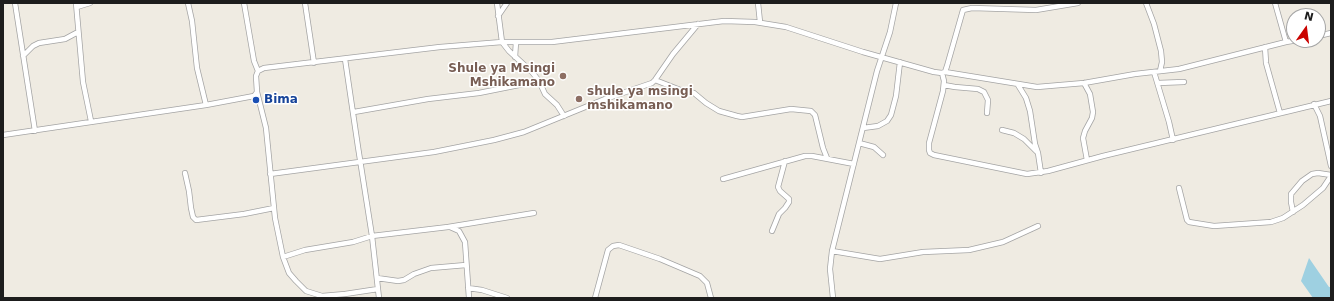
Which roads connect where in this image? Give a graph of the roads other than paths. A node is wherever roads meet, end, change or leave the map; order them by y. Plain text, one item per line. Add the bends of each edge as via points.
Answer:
1 (14, 3) edge
2 (90, 3) edge
3 (188, 3) edge
4 (244, 3) edge
5 (305, 3) edge
6 (497, 3) edge
7 (507, 3) edge
8 (758, 3) edge
9 (896, 3) edge
10 (965, 3) edge
11 (1078, 3) edge
12 (1146, 3) edge
13 (1275, 3) edge
14 (76, 5) edge
15 (963, 10) junction
16 (498, 16) junction
17 (760, 22) junction
18 (698, 24) junction
19 (78, 32) junction
20 (502, 42) junction
21 (516, 42) junction
22 (1286, 42) joint
23 (1265, 47) junction
24 (23, 56) junction
25 (515, 57) junction
26 (881, 57) junction
27 (345, 59) junction
28 (900, 62) junction
29 (314, 63) junction
30 (258, 71) junction
31 (1160, 71) junction
32 (1154, 72) junction
33 (944, 73) junction
34 (655, 80) junction
35 (539, 81) junction
36 (1184, 82) dead end
37 (1084, 83) junction
38 (1158, 83) junction
39 (944, 85) junction
40 (1018, 85) junction
41 (257, 92) junction
42 (1331, 101) edge
43 (1314, 104) junction
44 (206, 105) junction
45 (354, 112) junction
46 (987, 113) dead end
47 (1280, 113) junction
48 (564, 116) junction
49 (91, 121) junction
50 (863, 128) junction
51 (35, 130) junction
52 (1002, 130) dead end
53 (3, 135) edge
54 (1173, 140) junction
55 (859, 143) junction
56 (1038, 153) junction
57 (883, 155) dead end
58 (827, 158) junction
59 (1087, 160) junction
60 (785, 161) junction
61 (360, 163) junction
62 (854, 164) junction
63 (1331, 166) edge
64 (185, 173) dead end
65 (1041, 173) junction
66 (270, 174) junction
67 (1331, 175) edge
68 (723, 178) dead end
69 (1179, 188) dead end
70 (274, 208) junction
71 (1293, 212) junction
72 (534, 213) dead end
73 (1038, 226) dead end
74 (448, 227) junction
75 (772, 231) dead end
76 (372, 236) junction
77 (832, 251) junction
78 (283, 257) junction
79 (466, 265) junction
80 (377, 278) junction
81 (468, 288) junction
82 (378, 289) junction
83 (379, 298) edge
84 (469, 298) edge
85 (507, 298) edge
86 (595, 298) edge
87 (711, 298) edge
88 (833, 298) edge

1 - 24 street
2 - 14 street
3 - 44 street via 197,68
4 - 30 street
5 - 29 street
6 - 16 street
7 - 16 street
8 - 17 street
9 - 26 street
10 - 15 street
11 - 15 street via 1036,10
12 - 31 street via 1161,51
13 - 22 street
14 - 19 street
15 - 33 street
16 - 20 street
17 - 18 street via 724,21
17 - 26 street via 786,27
18 - 21 street via 552,42
18 - 34 street
19 - 24 street via 65,39 32,46
19 - 49 street via 83,82
20 - 21 street
20 - 25 street
20 - 27 street
21 - 25 street
22 - 23 street
23 - 31 street
23 - 47 street via 1266,63
24 - 51 street
25 - 35 street
26 - 28 street
26 - 50 street
27 - 29 street
27 - 45 street
28 - 33 street
28 - 50 street via 891,115 878,126
29 - 30 street via 264,68
30 - 41 street
31 - 32 street
32 - 37 street
32 - 38 street
33 - 39 street
33 - 40 street
34 - 48 street
34 - 58 street via 694,93 719,111 736,116 791,109 811,111 815,115
35 - 45 street
35 - 48 street via 545,94
36 - 38 street
37 - 40 street via 1036,87
37 - 59 street via 1090,94 1093,112 1083,138
38 - 54 street
39 - 46 street via 984,92 988,100
39 - 65 street via 929,143 930,153 1008,171
40 - 56 street via 1029,107
41 - 44 street via 254,96
41 - 66 street via 266,128
42 - 43 street
43 - 47 street
43 - 63 street via 1320,116
44 - 49 street
45 - 61 street
47 - 54 street
48 - 61 street via 509,136
49 - 51 street
50 - 55 street
51 - 53 street
52 - 56 street via 1024,139
54 - 59 street
55 - 57 street via 874,147
55 - 62 street
56 - 65 street
58 - 60 street via 805,156
58 - 62 street
59 - 65 street
60 - 68 street
60 - 75 street via 778,187 789,202 779,214
61 - 66 street
61 - 76 street
62 - 77 street
64 - 70 street via 193,217 196,220
66 - 70 street
67 - 71 street via 1323,188
67 - 71 street via 1312,174 1302,181 1291,194
69 - 71 street via 1189,222 1214,226 1271,222
70 - 78 street
72 - 74 street
73 - 77 street via 1003,242 969,250 923,252 880,259
74 - 76 street
74 - 79 street via 462,235 465,242
76 - 78 street
76 - 80 street
77 - 88 street via 830,269
78 - 82 street via 290,273 306,291 332,296
79 - 80 street via 431,268 398,281
79 - 81 street
80 - 82 street
81 - 84 street
81 - 85 street
82 - 83 street
86 - 87 street via 608,250 619,245 700,276 707,283

